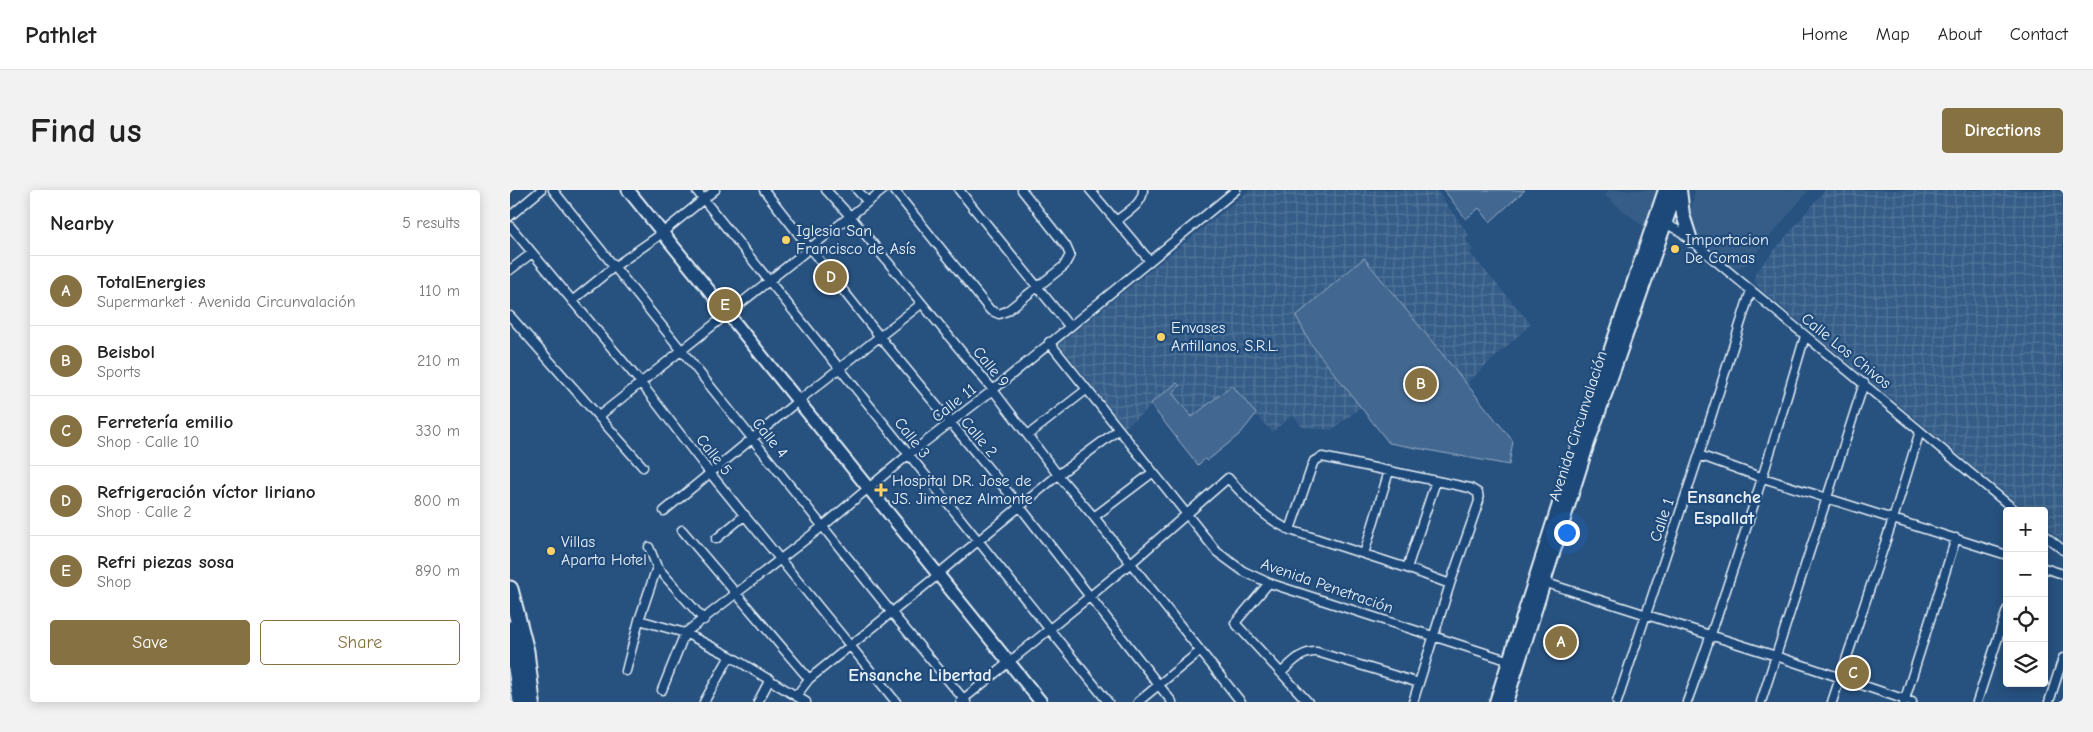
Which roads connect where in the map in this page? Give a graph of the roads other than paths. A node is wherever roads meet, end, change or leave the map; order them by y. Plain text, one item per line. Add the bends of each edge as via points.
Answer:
1 (541, 190) edge
2 (553, 190) edge
3 (620, 190) edge
4 (628, 190) edge
5 (696, 190) edge
6 (715, 190) edge
7 (764, 190) edge
8 (826, 190) edge
9 (857, 190) edge
10 (883, 190) edge
11 (894, 190) edge
12 (959, 190) edge
13 (1022, 190) edge
14 (1090, 190) edge
15 (1143, 190) edge
16 (1236, 190) edge
17 (1665, 190) edge
18 (1679, 190) edge
19 (703, 199) junction
20 (868, 202) junction
21 (510, 216) edge
22 (850, 216) junction
23 (1660, 220) junction
24 (1116, 221) junction
25 (510, 226) edge
26 (660, 235) junction
27 (1691, 240) junction
28 (809, 248) junction
29 (532, 253) junction
30 (1150, 261) junction
31 (614, 267) junction
32 (510, 270) edge
33 (769, 280) junction
34 (1037, 287) junction
35 (1750, 290) junction
36 (572, 301) junction
37 (921, 304) junction
38 (510, 316) edge
39 (725, 316) junction
40 (1069, 326) junction
41 (1805, 336) junction
42 (880, 337) junction
43 (1049, 342) junction
44 (682, 349) junction
45 (840, 368) junction
46 (641, 383) junction
47 (1864, 383) junction
48 (993, 390) junction
49 (1086, 390) junction
50 (796, 403) junction
51 (598, 416) junction
52 (950, 423) junction
53 (1118, 430) junction
54 (1920, 431) junction
55 (1028, 435) junction
56 (753, 438) junction
57 (908, 455) junction
58 (1699, 455) junction
59 (644, 467) dead end
60 (1389, 471) junction
61 (710, 473) junction
62 (1152, 473) junction
63 (1058, 475) junction
64 (1763, 478) junction
65 (1436, 481) junction
66 (867, 490) junction
67 (1828, 497) junction
68 (2011, 507) edge
69 (1021, 508) junction
70 (664, 511) dead end
71 (745, 515) junction
72 (1187, 516) junction
73 (1094, 517) junction
74 (1893, 519) junction
75 (823, 526) junction
76 (682, 530) dead end
77 (1290, 530) junction
78 (2048, 537) edge
79 (1956, 538) junction
80 (716, 539) dead end
81 (979, 542) junction
82 (649, 547) dead end
83 (2063, 550) edge
84 (1364, 554) junction
85 (2003, 554) edge
86 (781, 559) junction
87 (1131, 563) junction
88 (657, 567) junction
89 (1408, 568) junction
90 (2048, 569) edge
91 (2063, 574) edge
92 (935, 577) junction
93 (1540, 581) junction
94 (1269, 583) junction
95 (1450, 584) junction
96 (510, 589) edge
97 (737, 594) junction
98 (1089, 596) junction
99 (892, 613) junction
100 (1644, 615) junction
101 (639, 620) junction
102 (704, 620) junction
103 (2003, 622) edge
104 (510, 629) edge
105 (1049, 629) junction
106 (686, 633) junction
107 (1433, 635) junction
108 (1711, 636) junction
109 (851, 646) junction
110 (1200, 652) junction
111 (730, 656) junction
112 (1776, 656) junction
113 (2063, 658) edge
114 (1514, 662) junction
115 (1007, 665) junction
116 (626, 672) dead end
117 (1281, 673) junction
118 (770, 679) junction
119 (809, 679) junction
120 (1839, 679) junction
121 (1419, 683) junction
122 (1159, 686) junction
123 (662, 690) dead end
124 (796, 696) junction
125 (963, 701) edge
126 (1907, 701) edge
127 (521, 702) edge
128 (532, 702) edge
129 (704, 702) edge
130 (758, 702) edge
131 (806, 702) edge
132 (896, 702) edge
133 (1032, 702) edge
134 (1041, 702) edge
135 (1108, 702) edge
136 (1138, 702) edge
137 (1172, 702) edge
138 (1241, 702) edge
139 (1308, 702) edge
140 (1412, 702) edge
141 (1496, 702) edge
142 (1506, 702) edge
143 (1617, 702) edge
144 (1687, 702) edge
145 (1761, 702) edge
146 (1832, 702) edge
147 (1977, 702) edge
148 (2049, 702) edge

1 - 21 street
2 - 31 street, Calle 4
3 - 26 main road
4 - 26 main road
5 - 19 street, Calle 3
6 - 19 street
7 - 28 street, Calle 2
8 - 22 street, Calle 9
9 - 20 street
10 - 20 street
11 - 34 street via 986,306 996,314 1007,311
12 - 34 street
13 - 34 street via 1070,255 1064,266
14 - 24 street
15 - 24 street via 1139,202
16 - 30 street, Calle 11
17 - 23 main road, Avenida Circunvalación
18 - 23 main road, Avenida Circunvalación
18 - 27 main road
19 - 26 street
19 - 33 street, Calle 3
20 - 22 street
22 - 28 street
22 - 37 street, Calle 9
23 - 27 street, Calle Los Chivos
23 - 93 main road, Avenida Circunvalación via 1580,439
24 - 30 street
25 - 29 street, Calle 5
26 - 31 street
26 - 39 main road
27 - 35 street, Calle Los Chivos
28 - 33 street
28 - 42 street, Calle 2
29 - 32 street
29 - 36 street, Calle 5
30 - 40 street, Calle 11
31 - 36 street
31 - 44 street, Calle 4
33 - 39 street
33 - 45 street, Calle 3
34 - 40 street
35 - 41 street, Calle Los Chivos
35 - 58 street, Calle 1
36 - 46 street, Calle 5
37 - 42 street
37 - 48 street, Calle 9
38 - 51 street
39 - 44 street
39 - 50 main road
40 - 43 street, Calle 11
41 - 47 street, Calle Los Chivos
41 - 64 street
42 - 45 street
42 - 52 street, Calle 2
43 - 48 street, Calle 11
43 - 49 street, Avenida Penetración
44 - 46 street
44 - 56 street, Calle 4
45 - 50 street
45 - 57 street, Calle 3
46 - 51 street
46 - 61 street, Calle 5
47 - 54 street, Calle Los Chivos
47 - 67 street
48 - 52 street, Calle 11
48 - 55 street, Calle 9
49 - 53 street, Avenida Penetración
49 - 55 street
50 - 56 street
50 - 66 main road
51 - 59 street
52 - 57 street, Calle 11
52 - 69 street, Calle 2
53 - 62 street, Avenida Penetración
53 - 63 street
54 - 68 street, Calle Los Chivos
54 - 74 street
55 - 63 street, Calle 9
56 - 61 street
56 - 75 street, Calle 4
57 - 66 street, Calle 11
57 - 81 street, Calle 3
58 - 64 street
58 - 100 street, Calle 1
60 - 65 street
60 - 77 street via 1322,457 1318,459 1312,466
60 - 84 street
61 - 70 street
61 - 71 street, Calle 5
62 - 72 street, Avenida Penetración
62 - 73 street
63 - 69 street
63 - 73 street, Calle 9
64 - 67 street
64 - 108 street
65 - 89 street
65 - 95 street via 1470,488 1478,493 1479,501
66 - 75 street, Calle 11
66 - 92 main road
67 - 74 street
67 - 112 street
69 - 81 street
69 - 98 street, Calle 2
71 - 80 street
71 - 86 street, Calle 5
72 - 77 street via 1228,478 1260,513
72 - 87 street
72 - 94 street, Avenida Penetración via 1217,552 1242,570
73 - 87 street, Calle 9
74 - 79 street
74 - 120 street
75 - 86 street, Calle 11
75 - 99 street, Calle 4
76 - 97 street
77 - 84 street
78 - 83 street
79 - 85 street
79 - 126 street
81 - 92 street
81 - 105 street, Calle 3
82 - 88 street
84 - 89 street
86 - 97 street, Calle 11
86 - 109 street, Calle 5
87 - 98 street
87 - 110 street, Calle 9
88 - 101 street
88 - 102 street
89 - 95 street
90 - 91 street
92 - 99 street
92 - 115 main road
93 - 100 street
93 - 114 main road, Avenida Circunvalación
94 - 107 street, Avenida Penetración
94 - 117 street via 1235,623
95 - 107 street
96 - 128 highway via 526,651
97 - 102 street, Calle 11
97 - 119 street
98 - 105 street
98 - 122 street, Calle 2
99 - 109 street
99 - 125 street, Calle 4
100 - 108 street
100 - 143 street, Calle 1
101 - 106 street
101 - 116 street
102 - 106 street, Calle 11
103 - 147 street
104 - 127 highway
105 - 115 street
105 - 135 street, Calle 3
106 - 111 street
106 - 123 street
107 - 114 street, Avenida Penetración
107 - 121 street
108 - 112 street
108 - 144 street
109 - 119 street
109 - 132 street, Calle 5
110 - 122 street
110 - 138 street, Calle 9
111 - 118 street
111 - 129 street
112 - 120 street
112 - 145 street
113 - 148 street
114 - 141 main road, Avenida Circunvalación
114 - 142 main road, Avenida Circunvalación
115 - 125 street
115 - 133 main road
115 - 134 main road
117 - 121 street via 1311,651
117 - 139 street
118 - 124 street
118 - 130 street
119 - 124 street
120 - 126 street
120 - 146 street
121 - 140 street
122 - 136 street
122 - 137 street, Calle 2
124 - 131 street

